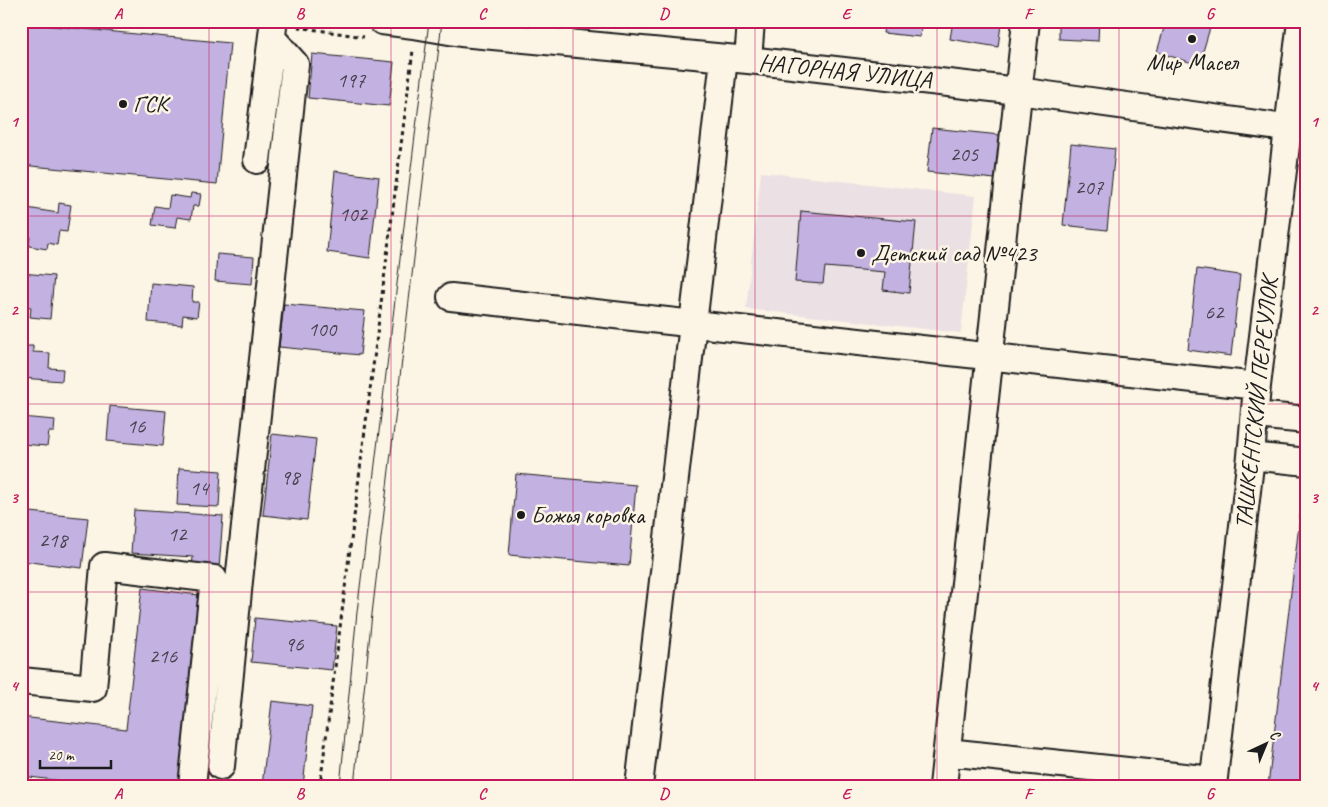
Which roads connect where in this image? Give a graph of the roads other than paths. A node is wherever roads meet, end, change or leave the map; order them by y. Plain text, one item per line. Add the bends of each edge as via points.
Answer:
1 (751, 21) edge
2 (1026, 21) edge
3 (1301, 21) edge
4 (273, 27) edge
5 (462, 27) edge
6 (374, 29) edge
7 (736, 59) junction
8 (1018, 91) junction
9 (1297, 130) edge
10 (257, 160) dead end
11 (451, 297) dead end
12 (694, 323) junction
13 (991, 358) junction
14 (1258, 386) junction
15 (1255, 415) junction
16 (1307, 420) edge
17 (1251, 456) junction
18 (1307, 462) edge
19 (227, 580) junction
20 (21, 682) edge
21 (947, 752) junction
22 (221, 766) dead end
23 (1213, 783) edge
24 (192, 786) edge
25 (639, 786) edge
26 (944, 786) edge

1 - 7 street
2 - 8 street
3 - 9 street, ТАШКЕНТСКИЙ ПЕРЕУЛОК
4 - 10 street
4 - 19 street via 295,64
5 - 6 street, НАГОРНАЯ УЛИЦА via 414,25
5 - 7 street, НАГОРНАЯ УЛИЦА
7 - 8 street, НАГОРНАЯ УЛИЦА
7 - 12 street
8 - 9 street, НАГОРНАЯ УЛИЦА
8 - 13 street
9 - 14 street, ТАШКЕНТСКИЙ ПЕРЕУЛОК
11 - 12 street
12 - 13 street
12 - 25 street
13 - 14 street
13 - 21 street
14 - 15 street, ТАШКЕНТСКИЙ ПЕРЕУЛОК
15 - 16 street
15 - 17 street, ТАШКЕНТСКИЙ ПЕРЕУЛОК
17 - 18 street
17 - 23 street, ТАШКЕНТСКИЙ ПЕРЕУЛОК
19 - 20 street via 104,566 93,688
19 - 22 street
19 - 24 street
21 - 23 street
21 - 26 street

